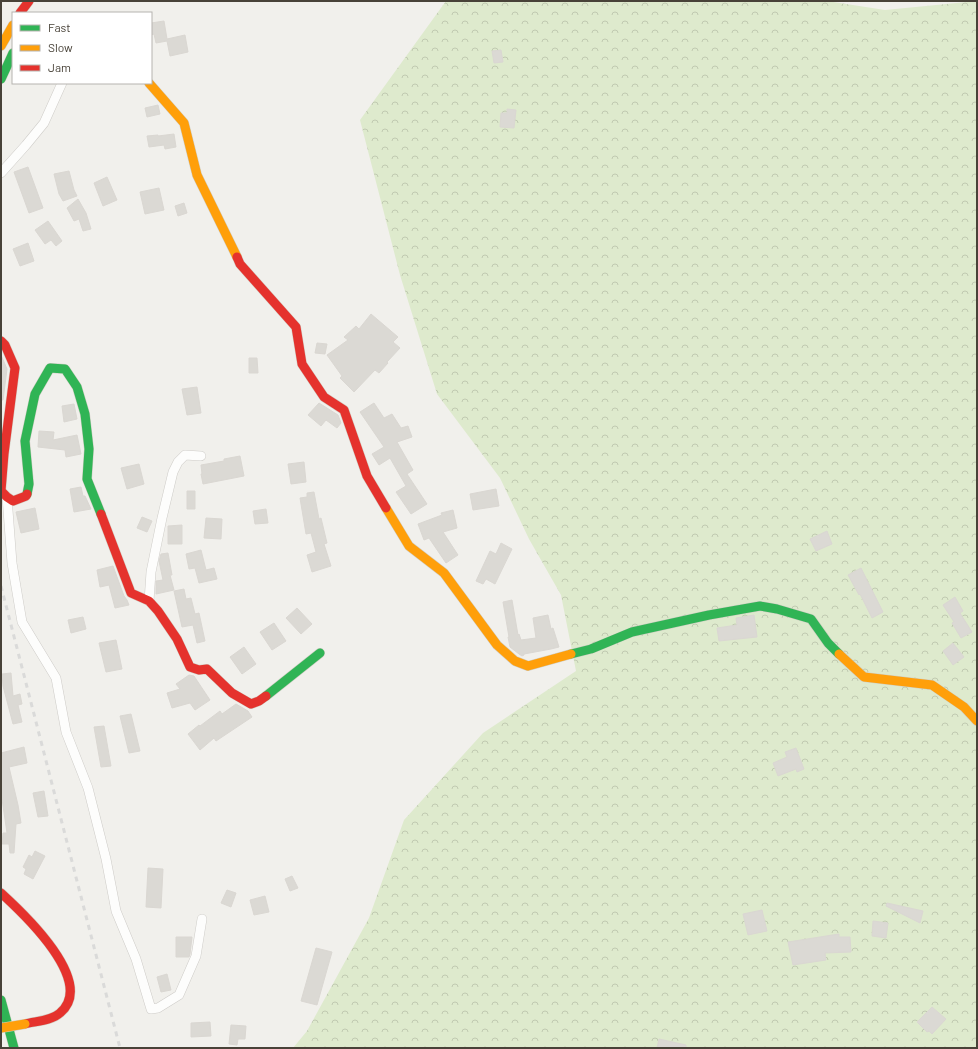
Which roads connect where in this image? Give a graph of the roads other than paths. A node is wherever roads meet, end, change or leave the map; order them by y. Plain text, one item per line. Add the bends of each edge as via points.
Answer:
1 (29, 1) edge
2 (36, 1) edge
3 (21, 12) edge
4 (31, 12) edge
5 (12, 27) edge
6 (1, 46) edge
7 (12, 54) edge
8 (1, 79) edge
9 (62, 84) edge
10 (150, 84) edge
11 (1, 173) edge
12 (1, 341) edge
13 (201, 456) dead end
14 (6, 497) junction
15 (149, 601) junction
16 (320, 653) dead end
17 (977, 721) edge
18 (1, 893) edge
19 (1, 903) edge
20 (14, 904) junction
21 (202, 919) dead end
22 (1, 1000) edge
23 (1, 1028) edge
24 (14, 1048) edge

1 - 3 main road
2 - 4 main road
5 - 6 main road
7 - 8 main road
9 - 11 street via 44,124
10 - 17 main road via 184,123 197,175 240,264 296,327 302,364 324,397 344,410 368,476 409,546 444,574 497,645 515,661 528,666 591,649 632,632 760,606 811,619 828,643 864,678 932,685 964,707
12 - 14 main road via 15,368 1,491
13 - 15 street via 184,455 173,472 153,564
14 - 15 main road via 13,502 26,496 29,484 25,442 35,394 50,368 65,369 77,387 85,414 89,449 87,479 132,593
14 - 21 street via 12,564 22,622 56,678 66,732 88,788 116,911 136,959 150,1010 179,995 196,956
15 - 16 main road via 177,639 190,667 207,669 232,693 251,704 259,701
18 - 20 main road
19 - 20 main road
20 - 23 main road, bridge via 60,958 70,993 67,1004 60,1013 48,1019
22 - 24 main road

